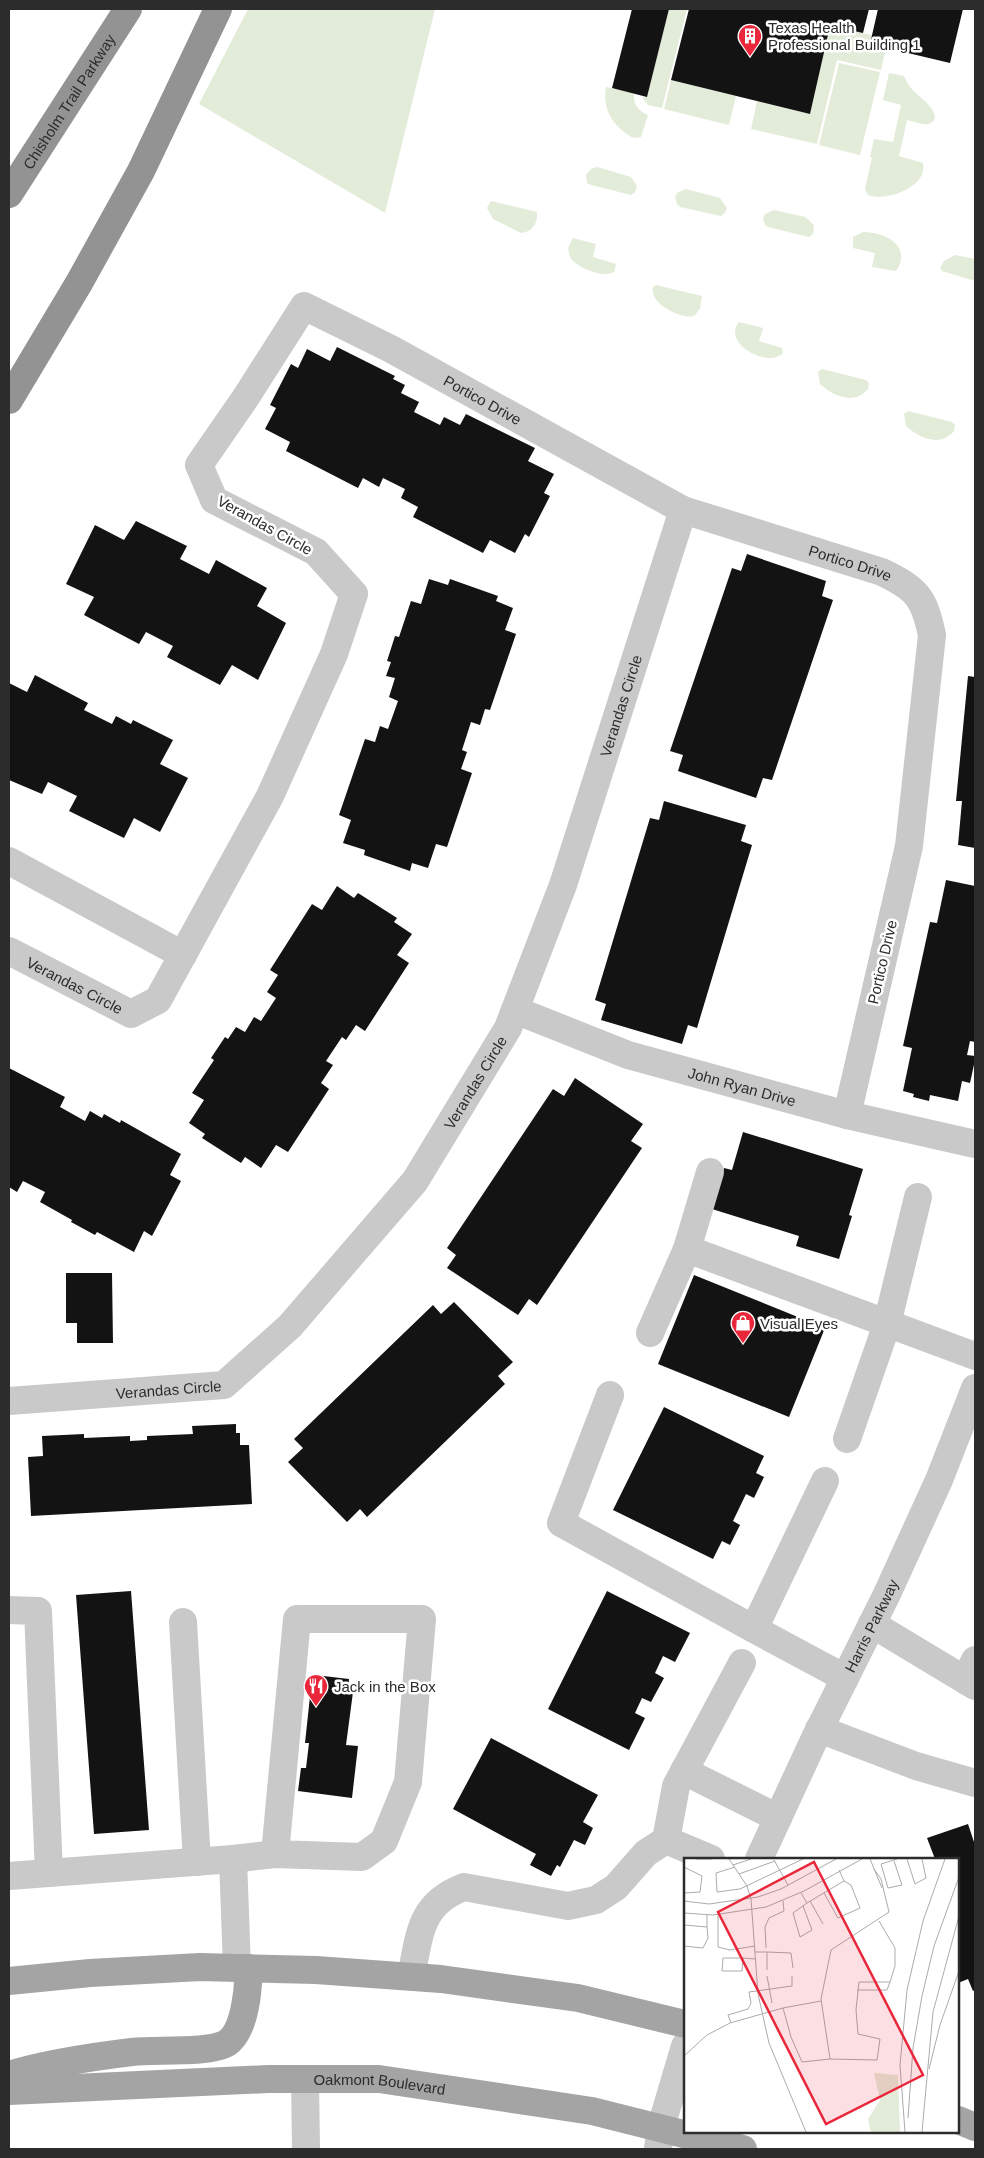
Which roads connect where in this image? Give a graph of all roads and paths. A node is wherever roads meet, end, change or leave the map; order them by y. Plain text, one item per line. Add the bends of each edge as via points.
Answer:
1 (128, 9) edge
2 (218, 9) edge
3 (9, 194) edge
4 (304, 306) joint
5 (9, 400) edge
6 (683, 510) junction
7 (9, 861) edge
8 (9, 951) edge
9 (183, 955) junction
10 (515, 1010) junction
11 (847, 1115) junction
12 (975, 1144) edge
13 (710, 1172) dead end
14 (918, 1198) dead end
15 (687, 1249) junction
16 (887, 1324) junction
17 (650, 1333) dead end
18 (975, 1356) edge
19 (975, 1388) edge
20 (610, 1395) dead end
21 (9, 1401) edge
22 (848, 1439) dead end
23 (825, 1481) dead end
24 (9, 1610) edge
25 (183, 1622) dead end
26 (872, 1624) junction
27 (754, 1629) junction
28 (742, 1663) dead end
29 (972, 1675) edge
30 (845, 1678) junction
31 (819, 1729) junction
32 (684, 1771) junction
33 (975, 1783) edge
34 (778, 1818) junction
35 (666, 1840) junction
36 (275, 1854) junction
37 (709, 1858) edge
38 (759, 1858) edge
39 (233, 1859) junction
40 (197, 1862) junction
41 (50, 1872) junction
42 (9, 1876) edge
43 (242, 1968) junction
44 (411, 1976) junction
45 (9, 1981) edge
46 (684, 2024) edge
47 (684, 2050) edge
48 (9, 2075) edge
49 (305, 2079) junction
50 (9, 2091) edge
51 (959, 2120) edge
52 (975, 2127) edge
53 (659, 2138) edge
54 (306, 2149) edge
55 (743, 2149) edge

1 - 3 highway, Chisholm Trail Parkway
2 - 5 highway via 141,171 79,284
4 - 6 street, Portico Drive via 391,349
4 - 9 street, Verandas Circle via 199,465 214,500 316,552 354,594 334,654 270,796
6 - 10 street, Verandas Circle via 566,876
6 - 11 street, Portico Drive via 882,572 919,596 928,614 932,635 909,846
7 - 9 street
8 - 9 street, Verandas Circle via 131,1014 158,1000
10 - 11 street, John Ryan Drive via 628,1054
10 - 21 street, Verandas Circle via 508,1028 415,1181 290,1326 224,1385
11 - 12 street, John Ryan Drive
13 - 15 street
14 - 16 street
15 - 16 street
15 - 17 street
16 - 18 street
16 - 22 street
19 - 26 street, Harris Parkway via 939,1480
20 - 27 street via 561,1523
23 - 27 street
24 - 41 street via 38,1610
25 - 40 street
26 - 29 street
26 - 30 street, Harris Parkway
27 - 30 street
28 - 32 street
30 - 31 street, Harris Parkway
31 - 33 street via 916,1766
31 - 34 street, Harris Parkway
32 - 34 street
32 - 35 street via 676,1786
34 - 38 street, Harris Parkway
35 - 37 street
35 - 44 street via 646,1852 616,1887 596,1900 568,1906 464,1887 448,1893 434,1904 425,1918
36 - 36 street via 362,1857 384,1841 408,1782 422,1619 297,1618
36 - 39 street
39 - 40 street
39 - 43 street
40 - 41 street
41 - 42 street
43 - 44 main road
43 - 45 main road via 90,1972
43 - 48 main road via 248,1980 245,2004 238,2027 227,2043 207,2049 134,2052 46,2064
44 - 46 main road via 578,1998
47 - 53 street
49 - 50 main road, Oakmont Boulevard
49 - 53 main road, Oakmont Boulevard via 379,2079 592,2111
49 - 54 street
51 - 52 main road
53 - 55 main road, Oakmont Boulevard

